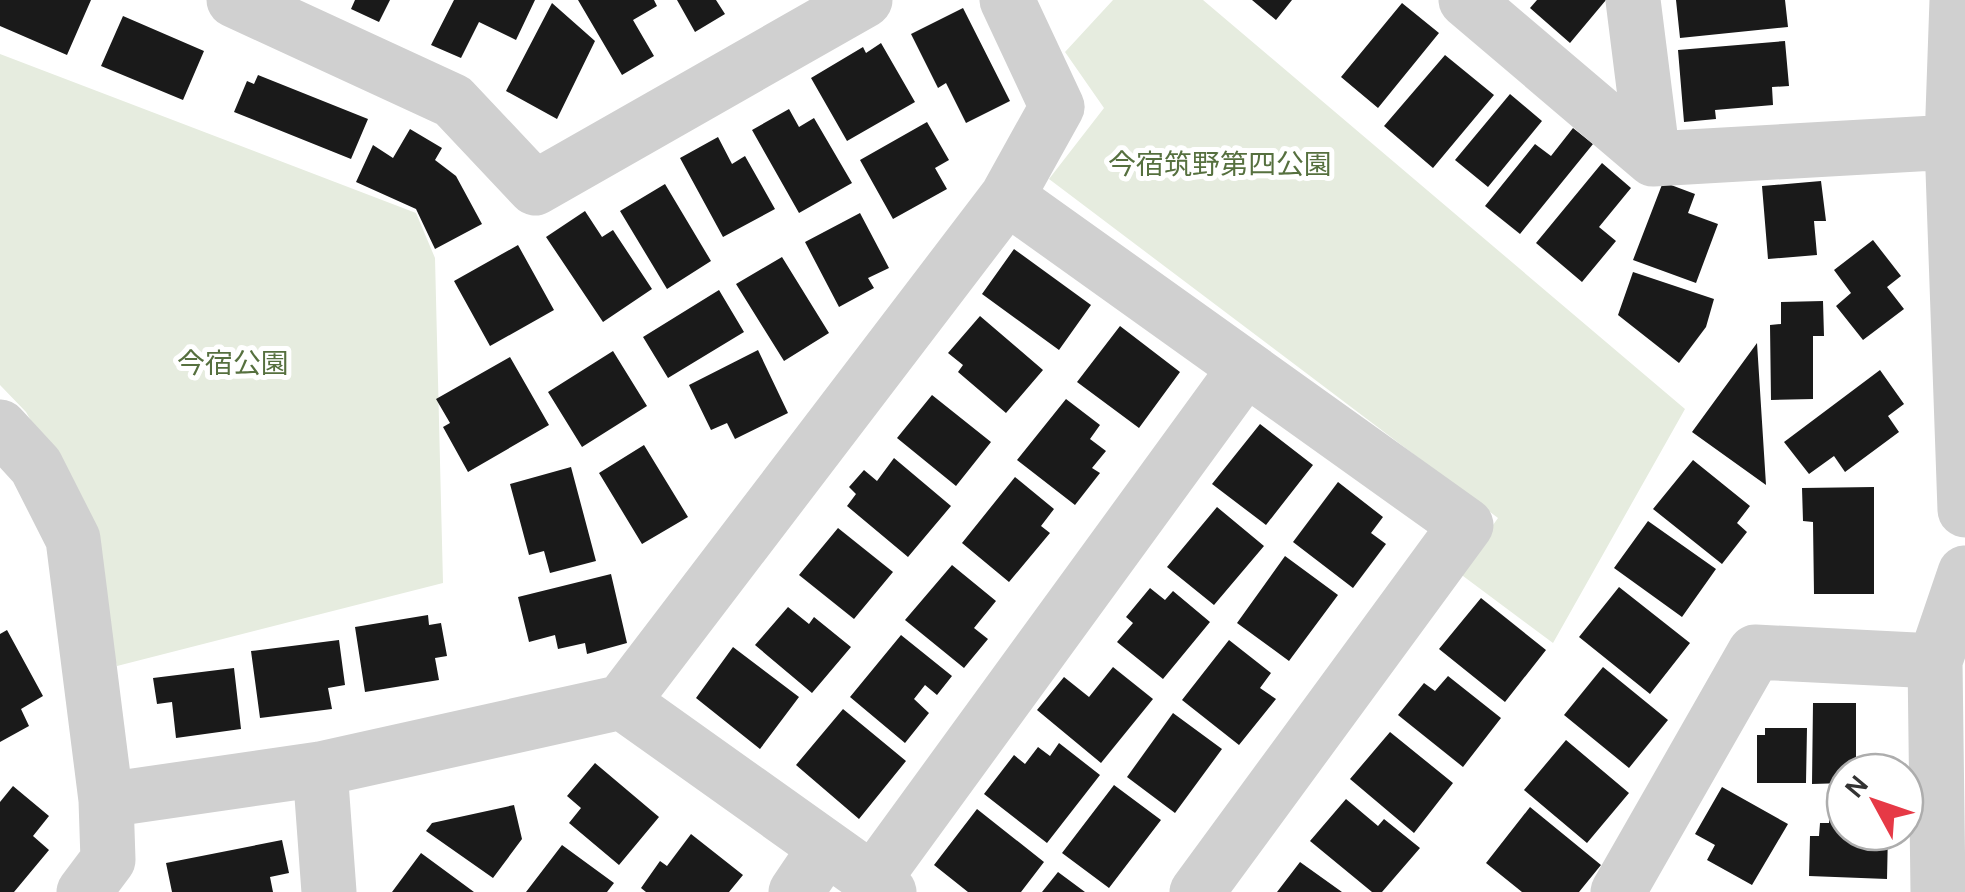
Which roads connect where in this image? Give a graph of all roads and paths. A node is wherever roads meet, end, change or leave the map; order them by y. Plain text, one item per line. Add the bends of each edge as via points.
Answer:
1 (234, 0) edge
2 (865, 0) edge
3 (1008, 0) edge
4 (1466, 0) edge
5 (1634, 0) edge
6 (1956, 0) edge
7 (1952, 142) junction
8 (1653, 159) junction
9 (1007, 197) junction
10 (1244, 369) junction
11 (0, 427) edge
12 (1965, 510) edge
13 (1965, 573) edge
14 (1935, 661) junction
15 (622, 702) junction
16 (1952, 757) edge
17 (320, 769) junction
18 (106, 800) junction
19 (811, 871) edge
20 (881, 886) edge
21 (84, 892) edge
22 (330, 892) edge
23 (1197, 892) edge
24 (1618, 892) edge
25 (1938, 892) edge

1 - 2 street via 453,101 535,188
3 - 9 street via 1057,107
4 - 8 street
5 - 8 street
6 - 7 street
7 - 8 street
7 - 12 street
9 - 10 street
9 - 15 street
10 - 20 street
10 - 23 street via 1466,525
11 - 18 street via 36,466 74,539
13 - 14 street
14 - 16 street
14 - 24 street via 1755,652
15 - 17 street
15 - 19 street
16 - 25 street
17 - 18 street
17 - 22 street
18 - 21 street via 108,860
19 - 20 street

